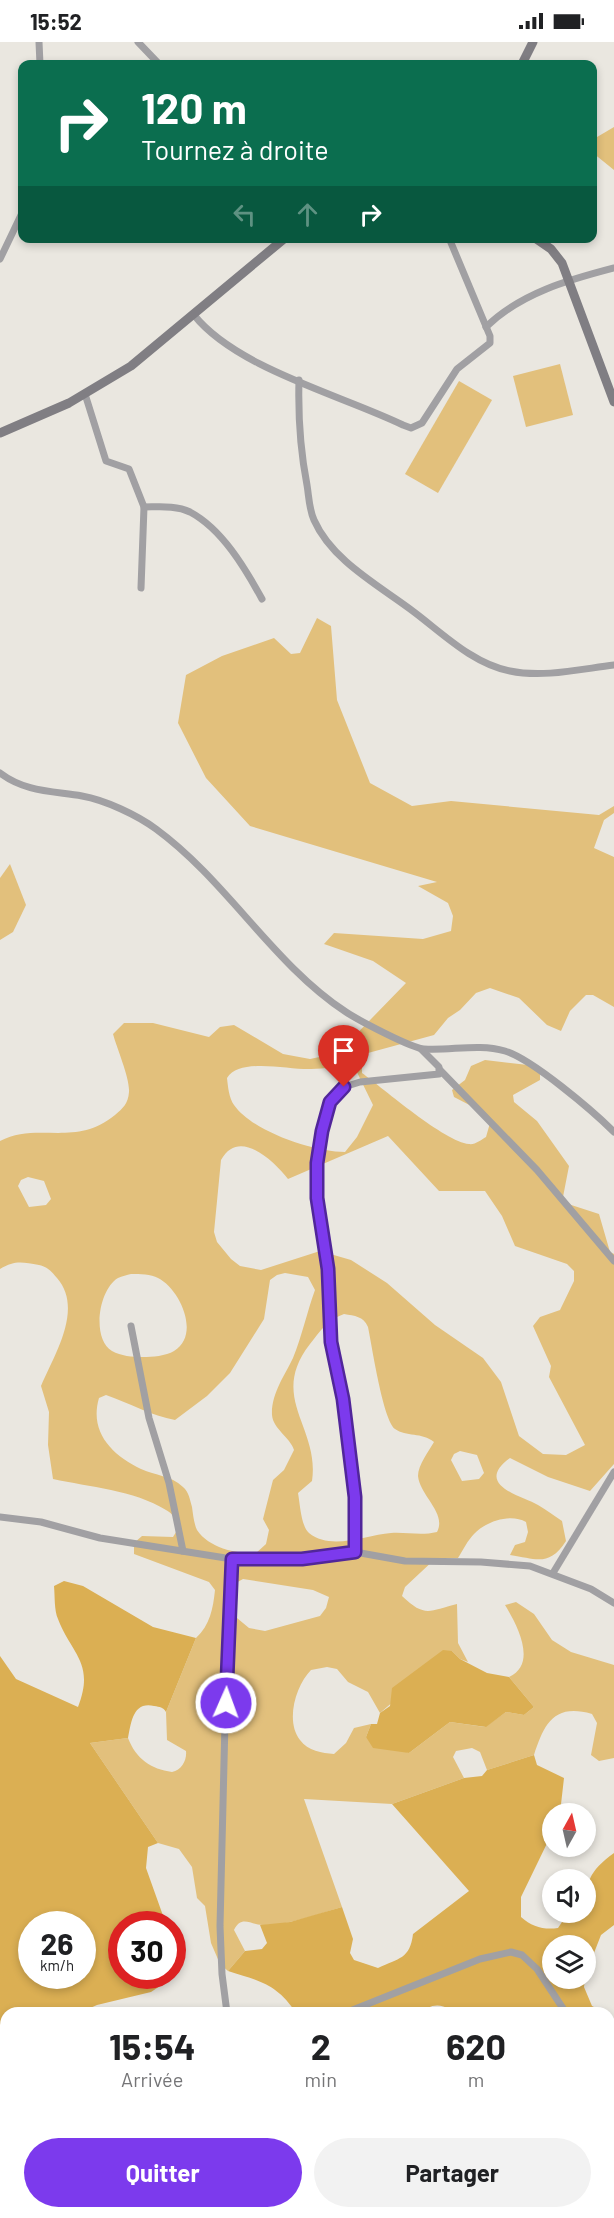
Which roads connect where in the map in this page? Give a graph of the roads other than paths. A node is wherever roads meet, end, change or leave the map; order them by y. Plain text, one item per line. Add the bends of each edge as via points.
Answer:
1 (39, 42) edge
2 (138, 42) edge
3 (533, 42) edge
4 (40, 60) edge
5 (155, 60) edge
6 (524, 60) edge
7 (18, 221) edge
8 (279, 243) edge
9 (451, 243) edge
10 (541, 243) edge
11 (0, 259) edge
12 (614, 268) edge
13 (571, 282) junction
14 (194, 315) junction
15 (486, 327) junction
16 (299, 380) junction
17 (86, 394) junction
18 (614, 402) edge
19 (0, 433) edge
20 (144, 507) junction
21 (141, 588) dead end
22 (262, 599) dead end
23 (614, 664) edge
24 (0, 773) edge
25 (421, 1049) junction
26 (440, 1070) junction
27 (614, 1132) edge
28 (614, 1261) edge
29 (131, 1326) dead end
30 (614, 1472) edge
31 (0, 1517) edge
32 (183, 1551) junction
33 (355, 1552) junction
34 (232, 1559) junction
35 (553, 1573) junction
36 (614, 1603) edge
37 (226, 2007) edge
38 (360, 2007) edge
39 (562, 2007) edge

1 - 4 street
2 - 5 street
3 - 6 street
7 - 11 street
8 - 14 street
9 - 15 street
10 - 13 street via 558,257
12 - 13 street
13 - 15 street via 520,300
13 - 18 street
14 - 16 street via 211,336 226,346
14 - 17 street via 130,366
15 - 16 street via 490,343 457,369 422,423 411,428
16 - 23 street via 298,430 309,506 315,523 337,552 445,636 501,669 555,672
17 - 19 street
17 - 20 street via 106,461 129,468
20 - 21 street
20 - 22 street via 190,512 243,565
24 - 25 street via 32,790 103,802 154,827 197,862 297,971 346,1012
25 - 26 street
25 - 27 street via 479,1047 507,1052 540,1071
26 - 28 street via 537,1170
26 - 33 street via 436,1076 360,1082 344,1087 330,1102 322,1131 317,1198 328,1269 331,1342 343,1399 355,1497
29 - 32 street via 149,1418 169,1483
30 - 35 street
31 - 32 street
32 - 34 street
33 - 34 street via 302,1559
33 - 35 street via 405,1561 513,1564
34 - 37 street via 220,1926
35 - 36 street
38 - 39 street via 480,1959 511,1952 522,1955 537,1969

